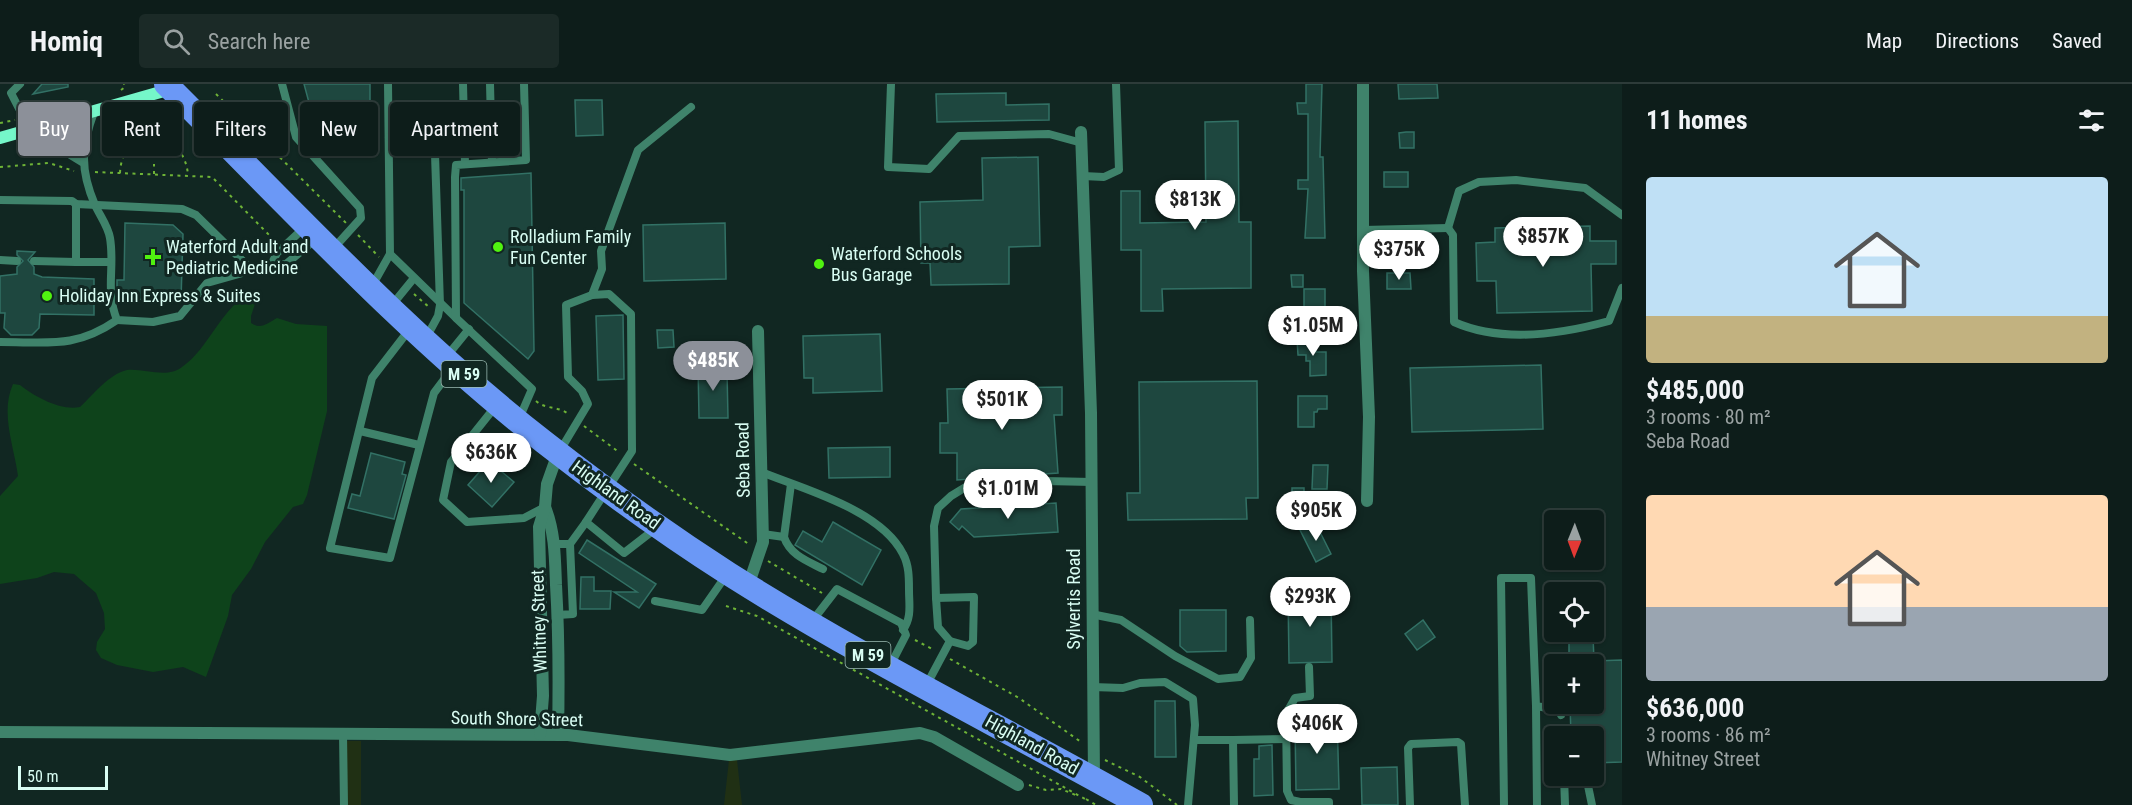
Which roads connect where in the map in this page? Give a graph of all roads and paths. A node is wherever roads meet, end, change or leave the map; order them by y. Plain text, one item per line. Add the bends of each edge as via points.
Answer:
1 (21, 84) edge
2 (282, 84) edge
3 (388, 84) edge
4 (462, 84) edge
5 (490, 84) edge
6 (524, 84) edge
7 (891, 84) edge
8 (1116, 84) edge
9 (1363, 84) edge
10 (168, 87) edge
11 (216, 94) dead end
12 (224, 102) edge
13 (18, 107) edge
14 (691, 107) dead end
15 (94, 112) junction
16 (90, 113) edge
17 (18, 133) edge
18 (389, 137) junction
19 (0, 138) edge
20 (1082, 138) joint
21 (182, 155) edge
22 (72, 156) edge
23 (124, 156) edge
24 (278, 156) edge
25 (82, 162) junction
26 (492, 162) junction
27 (154, 164) dead end
28 (465, 164) junction
29 (0, 167) edge
30 (76, 172) dead end
31 (94, 172) dead end
32 (120, 173) junction
33 (154, 174) junction
34 (188, 175) junction
35 (1083, 176) junction
36 (0, 200) edge
37 (76, 204) junction
38 (95, 205) junction
39 (1622, 215) edge
40 (1448, 228) junction
41 (351, 229) junction
42 (1363, 230) junction
43 (318, 239) junction
44 (279, 245) dead end
45 (390, 254) junction
46 (0, 260) edge
47 (17, 261) dead end
48 (34, 261) dead end
49 (76, 262) junction
50 (111, 262) junction
51 (385, 264) junction
52 (271, 265) junction
53 (252, 270) junction
54 (414, 278) junction
55 (407, 286) junction
56 (371, 288) junction
57 (1622, 288) edge
58 (592, 295) junction
59 (440, 305) junction
60 (391, 307) junction
61 (438, 316) junction
62 (456, 318) junction
63 (117, 320) junction
64 (469, 329) junction
65 (758, 331) dead end
66 (419, 333) junction
67 (0, 342) edge
68 (450, 362) junction
69 (529, 396) junction
70 (498, 403) junction
71 (518, 420) junction
72 (580, 420) junction
73 (360, 431) junction
74 (419, 445) junction
75 (558, 453) junction
76 (627, 459) junction
77 (761, 472) junction
78 (1092, 482) junction
79 (791, 484) junction
80 (606, 488) junction
81 (1367, 501) dead end
82 (545, 507) junction
83 (586, 522) junction
84 (659, 526) junction
85 (762, 534) junction
86 (784, 537) junction
87 (554, 544) junction
88 (570, 544) junction
89 (759, 553) junction
90 (823, 569) dead end
91 (728, 573) junction
92 (748, 586) junction
93 (831, 597) junction
94 (936, 598) junction
95 (655, 601) dead end
96 (726, 606) dead end
97 (1091, 614) junction
98 (558, 618) junction
99 (541, 620) junction
100 (1250, 620) dead end
101 (810, 623) junction
102 (904, 632) junction
103 (950, 641) junction
104 (942, 655) junction
105 (889, 667) junction
106 (1310, 667) dead end
107 (542, 675) junction
108 (559, 675) junction
109 (926, 687) junction
110 (1092, 687) junction
111 (1536, 706) junction
112 (1561, 715) dead end
113 (0, 732) edge
114 (343, 734) junction
115 (540, 734) junction
116 (558, 735) junction
117 (1286, 739) junction
118 (1194, 740) junction
119 (1233, 740) junction
120 (1093, 751) junction
121 (1018, 784) joint
122 (1564, 786) edge
123 (1588, 786) edge
124 (1090, 789) junction
125 (1300, 803) edge
126 (344, 805) edge
127 (1096, 805) edge
128 (1141, 805) edge
129 (1177, 805) edge
130 (1188, 805) edge
131 (1234, 805) edge
132 (1329, 805) edge
133 (1410, 805) edge
134 (1465, 805) edge
135 (1504, 805) edge
136 (1538, 805) edge
137 (1565, 805) edge
138 (1592, 805) edge

1 - 13 lane via 11,93
2 - 41 lane via 296,137 360,208 361,218
3 - 18 lane
4 - 28 lane
5 - 26 lane
6 - 26 lane via 526,160
7 - 20 lane via 888,167 928,169 959,136
8 - 35 lane via 1119,170 1104,177
9 - 42 street
10 - 15 main road
10 - 43 highway, Highland Road / M 59
11 - 12 path
14 - 58 lane via 639,150 601,251 602,269
15 - 16 main road
15 - 25 lane
17 - 19 main road
18 - 45 lane
18 - 59 lane via 435,154
20 - 35 street, Sylvertis Road
21 - 34 path
22 - 25 lane
23 - 32 path
24 - 41 path
25 - 38 lane
26 - 28 lane
27 - 33 path
28 - 62 lane via 456,165 455,177
29 - 30 path via 50,163
31 - 32 path
32 - 33 path
33 - 34 path
34 - 44 path via 215,179
35 - 78 street, Sylvertis Road
36 - 37 lane
37 - 38 lane
37 - 49 lane
38 - 50 lane via 110,238
38 - 53 lane via 182,209 196,215
39 - 40 lane via 1585,188 1516,180 1479,182 1459,191
40 - 42 lane
40 - 57 lane via 1453,235 1455,322 1467,328 1491,333 1530,333 1593,326 1609,321
41 - 43 lane
41 - 51 path
42 - 81 street via 1369,405
43 - 52 lane via 286,264
43 - 52 lane via 277,254
43 - 56 highway, Highland Road / M 59
45 - 51 lane
45 - 54 lane
46 - 47 lane
48 - 49 lane
49 - 50 lane
50 - 63 lane via 109,296
51 - 56 lane
52 - 53 lane
53 - 63 lane via 207,283 180,316 153,322
54 - 55 lane
54 - 59 lane
55 - 60 lane
55 - 61 path
56 - 60 highway, Highland Road / M 59
58 - 72 lane via 566,305 568,377 588,404
58 - 76 lane via 609,294 631,314 632,451
59 - 61 lane
59 - 62 lane
60 - 66 highway, Highland Road / M 59
61 - 66 lane
62 - 64 lane
63 - 67 lane via 79,340
64 - 68 lane
64 - 69 lane via 532,389
65 - 77 street, Seba Road
66 - 68 highway, Highland Road / M 59
66 - 73 lane via 372,378
68 - 70 highway, Highland Road / M 59
68 - 74 lane via 434,393
69 - 71 lane
69 - 72 path via 542,406 560,407
70 - 71 highway, Highland Road / M 59
70 - 82 lane via 451,462 443,500 467,522 524,518
71 - 75 highway, Highland Road / M 59
72 - 75 lane
72 - 76 path
73 - 74 lane
73 - 74 lane via 330,548 390,558
75 - 80 highway, Highland Road / M 59
75 - 82 street, Whitney Street via 547,484
76 - 80 lane
76 - 89 path
77 - 79 lane
77 - 85 street, Seba Road
78 - 94 lane via 969,485 951,496 938,508 934,526
78 - 97 street, Sylvertis Road
79 - 86 lane
79 - 102 lane via 840,503 886,530 903,554 909,574 910,620
80 - 83 lane
80 - 84 highway, Highland Road / M 59
82 - 87 street, Whitney Street
82 - 99 street, Whitney Street via 539,527
83 - 84 lane via 624,553
83 - 88 lane
84 - 91 highway, Highland Road / M 59
85 - 86 lane
85 - 89 street, Seba Road
86 - 90 lane via 791,552
87 - 88 lane
87 - 98 street, Whitney Street
88 - 98 lane via 573,614
89 - 92 street, Seba Road
89 - 93 path via 772,565
91 - 92 highway, Highland Road / M 59
91 - 95 lane via 702,610
92 - 101 highway, Highland Road / M 59
93 - 101 lane
93 - 102 lane via 837,589 901,623
94 - 103 lane via 938,627
94 - 103 lane via 974,597 973,642 968,646
96 - 124 path via 757,616
97 - 100 lane via 1122,620 1218,679 1240,677 1251,658
97 - 110 street, Sylvertis Road
98 - 99 street
98 - 108 street, Whitney Street
99 - 107 street, Whitney Street
101 - 105 highway, Highland Road / M 59
102 - 104 path
102 - 105 lane
103 - 104 lane
104 - 109 lane
104 - 120 path via 1019,698
105 - 109 highway, Highland Road / M 59
106 - 117 lane via 1310,696 1295,698 1286,714
107 - 108 street
107 - 115 street, Whitney Street
108 - 116 street, Whitney Street
109 - 124 highway, Highland Road / M 59
110 - 118 lane via 1122,688 1164,682 1193,699
110 - 120 street, Sylvertis Road
111 - 112 lane via 1553,707
111 - 135 lane via 1532,578 1501,578
111 - 136 lane
113 - 114 street, South Shore Street
114 - 115 street, South Shore Street
114 - 126 lane
115 - 116 street, South Shore Street
116 - 121 street, South Shore Street via 730,755 920,733
117 - 119 lane
117 - 125 lane via 1287,791 1291,800
118 - 119 lane
118 - 130 lane
119 - 131 lane
120 - 124 street, Sylvertis Road
120 - 129 path via 1140,777
121 - 124 path via 1046,790
122 - 137 lane
123 - 138 lane
124 - 127 path
124 - 128 highway, Highland Road / M 59
125 - 132 lane
133 - 134 lane via 1411,744 1458,742

